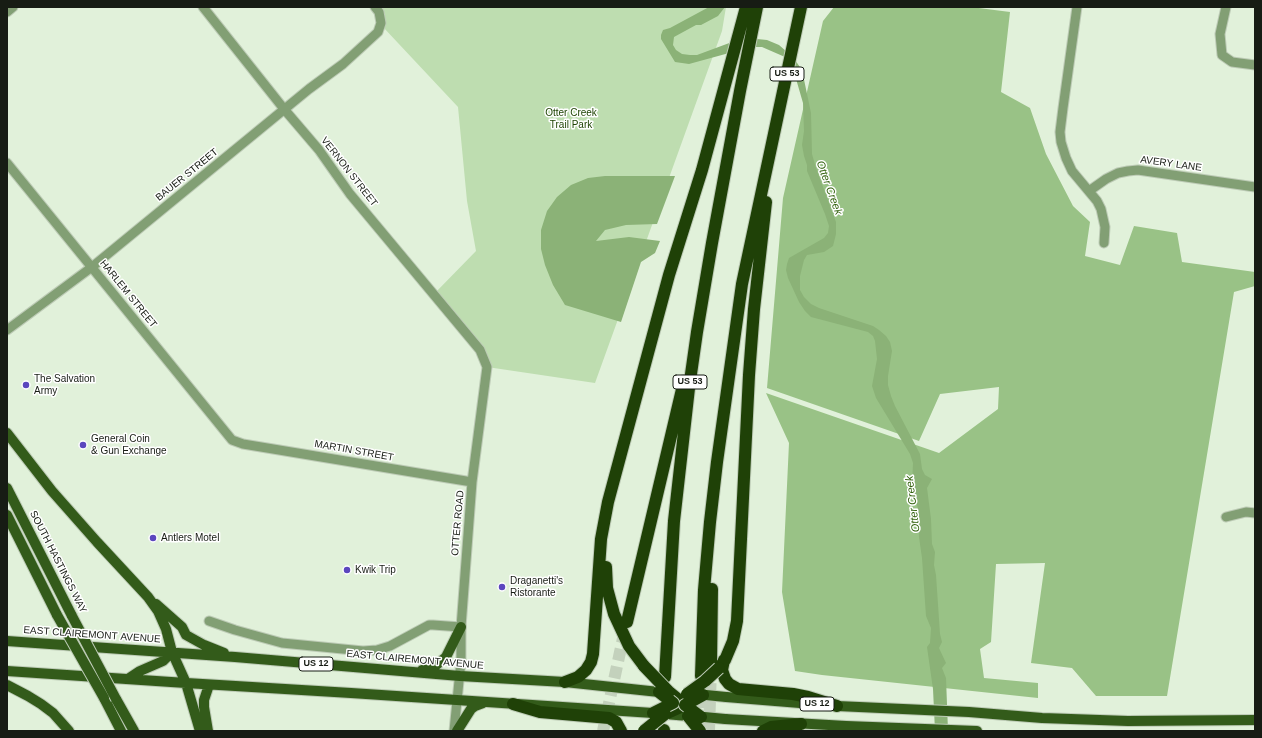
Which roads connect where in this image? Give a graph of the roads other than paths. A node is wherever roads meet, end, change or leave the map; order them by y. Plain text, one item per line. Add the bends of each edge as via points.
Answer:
1 (13, 7) edge
2 (202, 7) edge
3 (375, 7) edge
4 (746, 7) edge
5 (756, 7) edge
6 (801, 7) edge
7 (1077, 7) edge
8 (1226, 7) edge
9 (7, 12) edge
10 (1255, 65) edge
11 (284, 109) junction
12 (776, 126) junction
13 (7, 163) edge
14 (1255, 187) edge
15 (1089, 191) junction
16 (1104, 243) dead end
17 (92, 267) junction
18 (7, 330) edge
19 (697, 332) junction
20 (480, 350) joint
21 (7, 432) edge
22 (232, 440) joint
23 (716, 462) junction
24 (614, 479) junction
25 (472, 482) junction
26 (7, 488) edge
27 (1255, 513) edge
28 (7, 516) edge
29 (1226, 517) dead end
30 (148, 597) junction
31 (209, 621) dead end
32 (627, 622) tunnel mouth
33 (461, 627) junction
34 (7, 642) edge
35 (172, 652) junction
36 (235, 657) junction
37 (718, 664) junction
38 (7, 671) edge
39 (413, 672) junction
40 (460, 676) junction
41 (701, 676) tunnel mouth
42 (665, 677) dead end
43 (128, 679) junction
44 (565, 682) junction
45 (186, 684) junction
46 (7, 685) edge
47 (209, 685) junction
48 (703, 695) joint
49 (458, 700) junction
50 (487, 702) junction
51 (680, 703) junction
52 (513, 704) junction
53 (836, 706) junction
54 (652, 713) junction
55 (666, 714) junction
56 (725, 719) joint
57 (1255, 720) edge
58 (801, 724) junction
59 (69, 731) edge
60 (121, 731) edge
61 (134, 731) edge
62 (200, 731) edge
63 (208, 731) edge
64 (455, 731) edge
65 (621, 731) edge
66 (644, 731) edge
67 (700, 731) edge
68 (763, 731) edge
69 (973, 731) edge

1 - 9 street
2 - 11 street, VERNON STREET
3 - 11 street, BAUER STREET via 381,23 378,32 343,64
4 - 24 highway
5 - 19 highway, US 53
6 - 12 highway, US 53
7 - 15 street via 1060,132 1072,171
8 - 10 street via 1220,34 1222,55 1232,62
11 - 17 street, BAUER STREET
11 - 20 street, VERNON STREET via 319,150 350,194
12 - 23 highway, US 53 via 742,284
12 - 37 highway via 760,254 749,375 737,621 732,641
13 - 17 street, HARLEM STREET
14 - 15 street, AVERY LANE via 1138,170 1106,179
15 - 16 street via 1104,217
17 - 18 street, BAUER STREET
17 - 22 street, HARLEM STREET
19 - 32 highway via 678,402
19 - 42 highway, US 53 via 674,521
20 - 25 street, OTTER ROAD via 487,367
21 - 30 main road via 52,491
22 - 25 street, MARTIN STREET via 243,444
23 - 37 highway via 712,557
23 - 41 highway, US 53 via 705,582
24 - 44 highway via 601,539 593,654 587,669 578,677
24 - 51 highway, bridge via 606,554 607,588 614,614 629,646 644,666
25 - 33 street, OTTER ROAD
26 - 61 main road, SOUTH HASTINGS WAY, bridge
27 - 29 street via 1246,512
28 - 60 main road, bridge via 57,615
30 - 35 main road via 166,629
30 - 36 main road via 182,627 186,635
31 - 33 street via 282,643 363,651 390,646 429,625
33 - 39 main road via 449,652 440,663
33 - 40 street, OTTER ROAD
34 - 35 main road, EAST CLAIREMONT AVENUE / US 12
35 - 36 main road, EAST CLAIREMONT AVENUE / US 12
35 - 43 main road via 163,661
35 - 45 main road
36 - 39 main road, EAST CLAIREMONT AVENUE / US 12
37 - 51 highway, bridge via 705,681
37 - 53 highway via 723,666 723,675 729,684 738,689 793,694
38 - 43 main road
39 - 40 main road, EAST CLAIREMONT AVENUE / US 12
40 - 44 main road, EAST CLAIREMONT AVENUE / US 12
40 - 49 street, OTTER ROAD
43 - 45 main road
44 - 51 main road, EAST CLAIREMONT AVENUE / US 12 via 637,690
45 - 47 main road
45 - 62 main road
46 - 59 main road via 41,704
47 - 49 main road
47 - 63 main road via 204,700
48 - 51 highway, bridge
48 - 53 main road, US 12 / US 12, bridge
49 - 50 main road
49 - 64 street, OTTER ROAD
50 - 52 main road
50 - 64 main road via 471,709
51 - 54 highway, bridge
51 - 55 highway
51 - 56 main road, EAST CLAIREMONT AVENUE / US 12, bridge
51 - 67 highway, bridge
52 - 54 main road
52 - 65 highway via 540,712 609,718 616,722
53 - 57 main road, US 12 / US 12 via 1128,721
54 - 55 main road, bridge
55 - 66 highway, bridge
56 - 58 main road, US 12 / US 12
58 - 68 highway via 771,727
58 - 69 main road, US 12 / US 12

